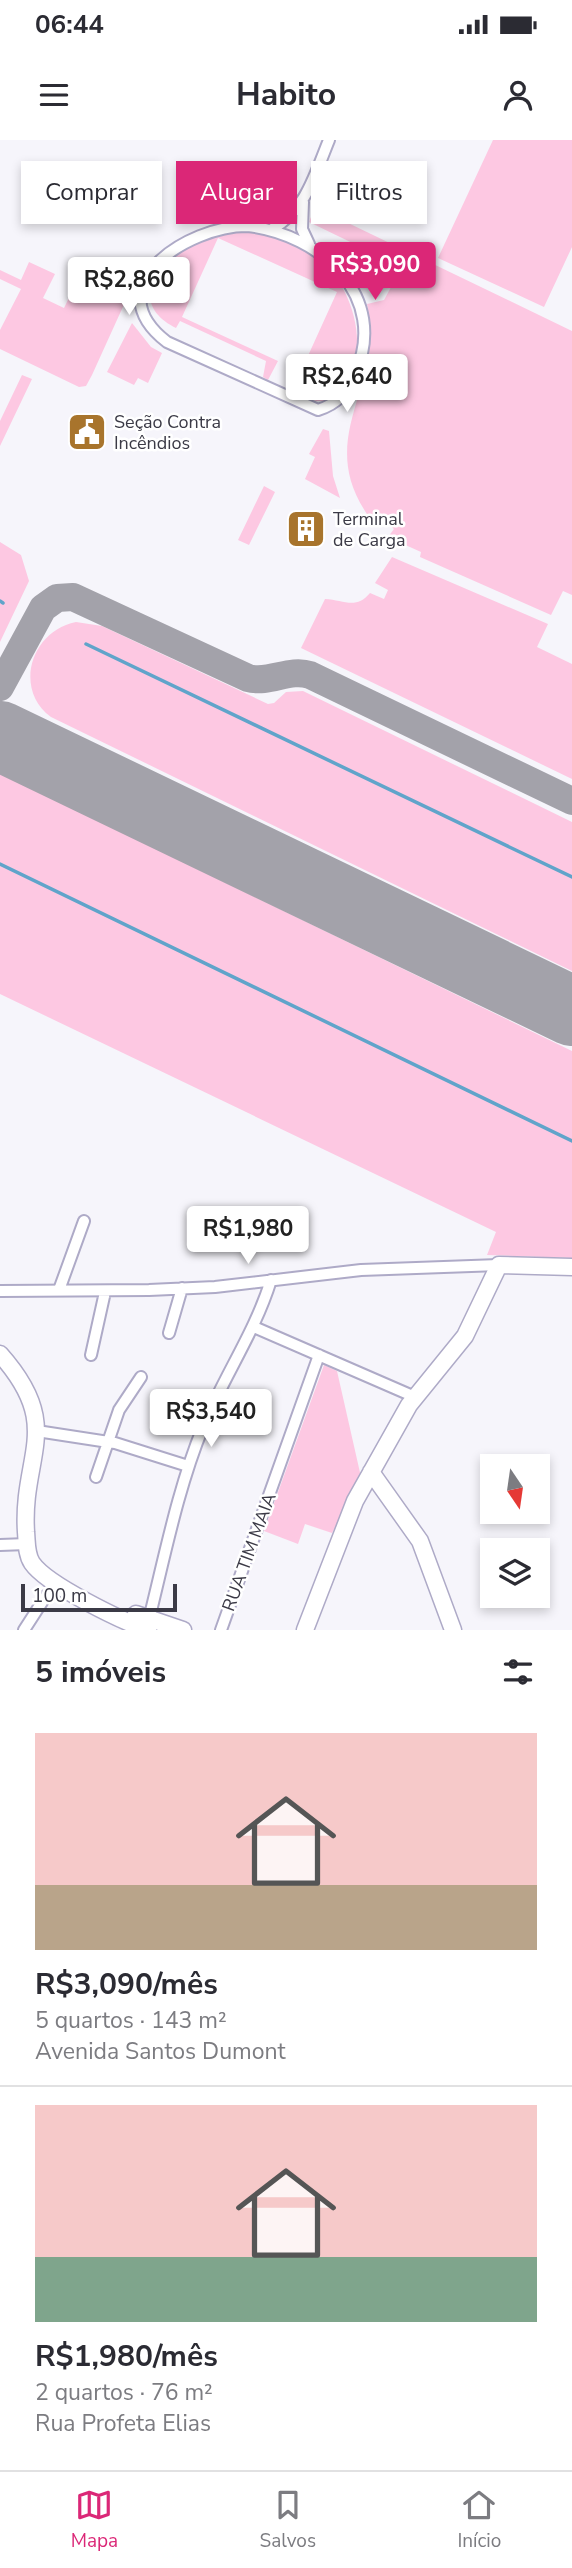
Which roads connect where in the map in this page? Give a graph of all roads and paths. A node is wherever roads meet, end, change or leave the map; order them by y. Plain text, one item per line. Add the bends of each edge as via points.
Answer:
1 (329, 140) edge
2 (304, 199) junction
3 (272, 229) junction
4 (309, 244) junction
5 (84, 1221) dead end
6 (499, 1265) junction
7 (572, 1267) edge
8 (271, 1280) junction
9 (183, 1288) junction
10 (59, 1290) junction
11 (0, 1291) edge
12 (105, 1292) junction
13 (254, 1327) junction
14 (169, 1333) dead end
15 (0, 1354) edge
16 (91, 1354) dead end
17 (319, 1355) junction
18 (141, 1377) dead end
19 (415, 1397) junction
20 (37, 1431) junction
21 (109, 1441) junction
22 (188, 1466) junction
23 (370, 1472) junction
24 (96, 1477) dead end
25 (27, 1544) junction
26 (0, 1545) edge
27 (55, 1582) junction
28 (147, 1627) edge
29 (24, 1630) edge
30 (183, 1630) edge
31 (221, 1630) edge
32 (305, 1630) edge
33 (453, 1630) edge

1 - 2 street
2 - 3 street via 293,215
2 - 4 street via 302,229
3 - 4 street
3 - 4 street via 222,227 170,249 147,275 144,313 155,333 167,342 318,410 341,399 351,384 361,361 363,321 343,275
5 - 10 street
6 - 7 street
6 - 8 street via 361,1270
6 - 19 street via 465,1336
8 - 9 street
8 - 13 street
9 - 12 street
9 - 14 street
10 - 11 street
10 - 12 street
12 - 16 street
13 - 17 street
13 - 22 street via 215,1400
15 - 20 street via 27,1391
17 - 19 street
17 - 31 street, RUA TIM MAIA
18 - 21 street via 119,1410
19 - 23 street
20 - 21 street
20 - 25 street via 26,1515
21 - 22 street
21 - 24 street
22 - 28 street
23 - 32 street via 341,1529
23 - 33 street via 420,1541
25 - 26 street
25 - 27 street via 31,1561
25 - 28 street via 43,1562
27 - 28 street via 113,1615
27 - 29 street
28 - 30 street

